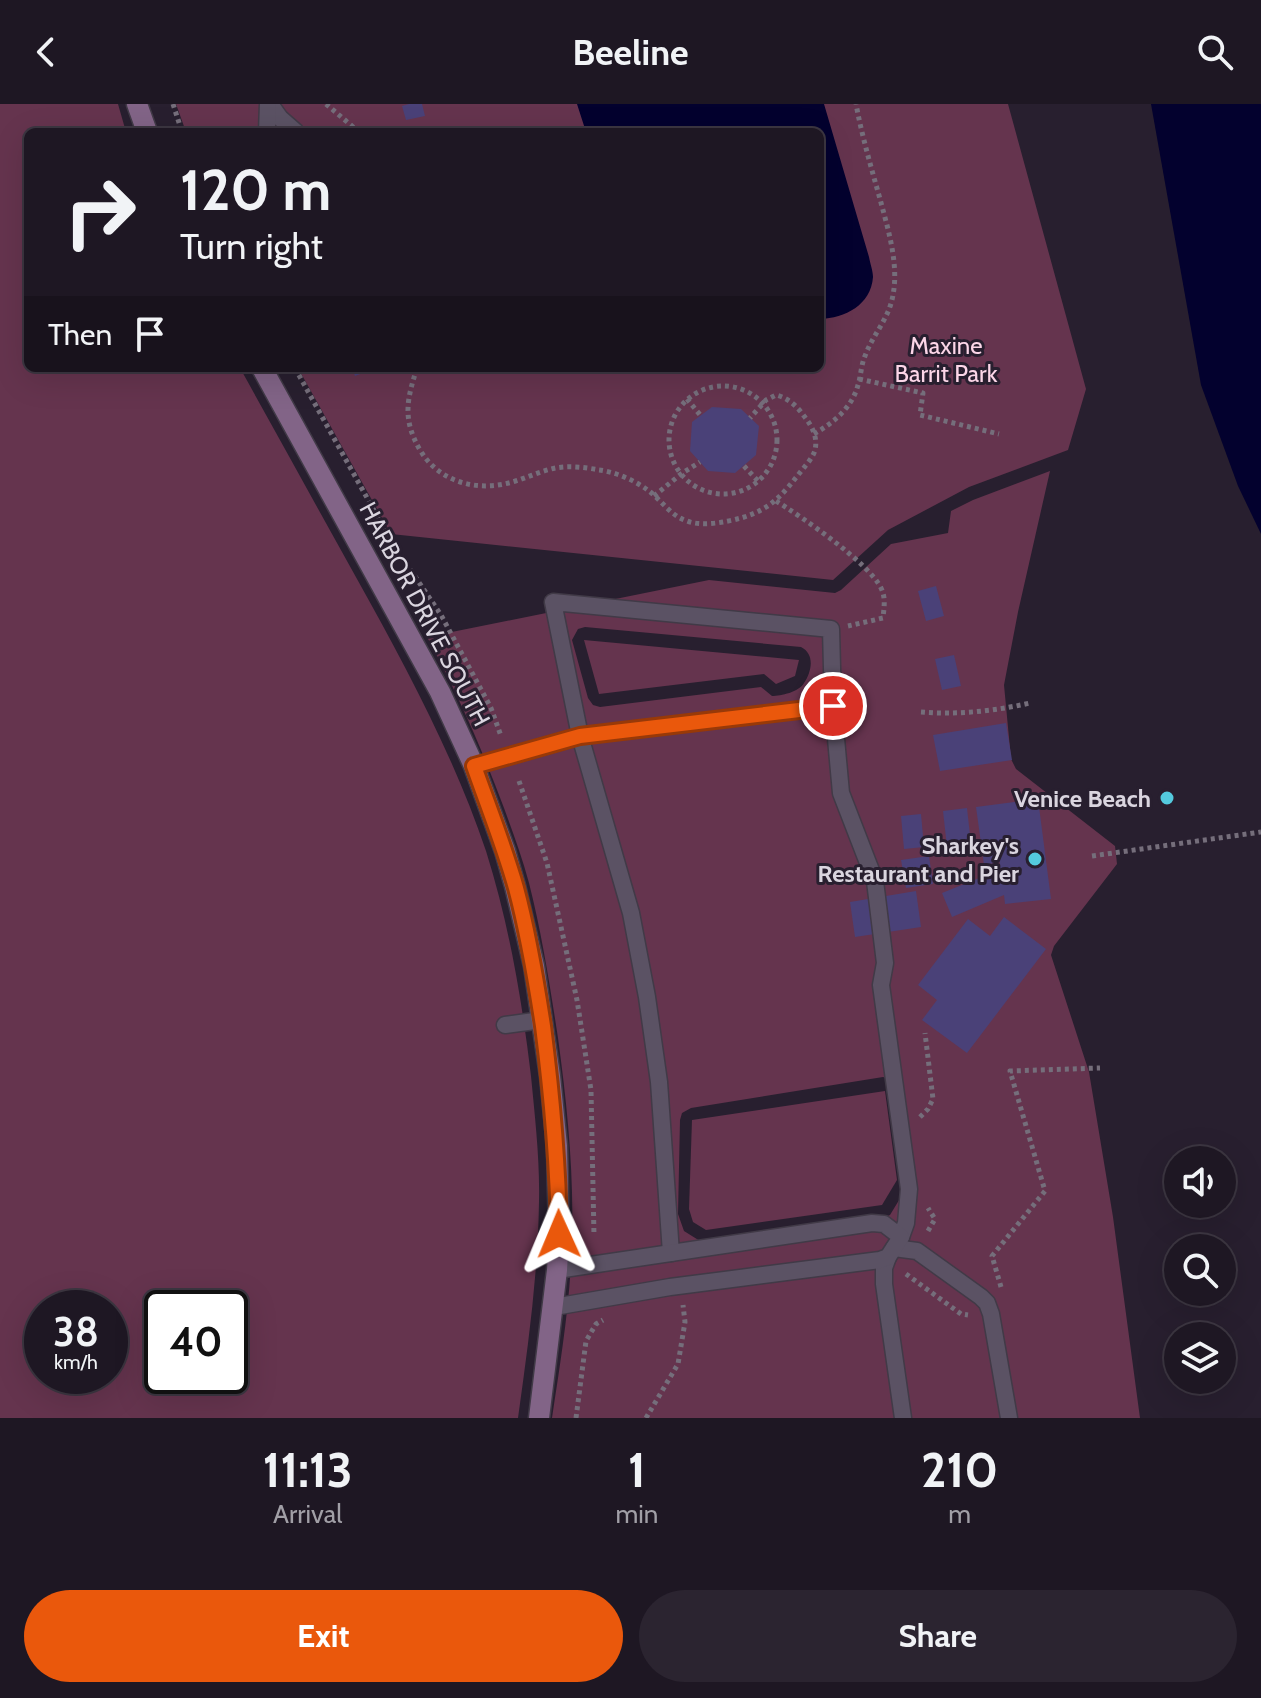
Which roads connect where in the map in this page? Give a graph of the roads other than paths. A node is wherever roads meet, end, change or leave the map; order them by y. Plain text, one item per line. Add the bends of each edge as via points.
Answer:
1 (137, 104) edge
2 (269, 104) edge
3 (146, 128) edge
4 (267, 128) edge
5 (291, 128) edge
6 (264, 372) edge
7 (833, 706) junction
8 (580, 736) junction
9 (474, 766) junction
10 (542, 1020) junction
11 (505, 1025) dead end
12 (894, 1247) junction
13 (671, 1253) junction
14 (557, 1270) junction
15 (554, 1307) junction
16 (539, 1418) edge
17 (903, 1418) edge
18 (1009, 1418) edge

1 - 3 street
2 - 4 lane
2 - 5 lane
6 - 9 street, HARBOR DRIVE SOUTH via 434,680
7 - 8 lane
7 - 8 lane via 831,629 553,602
7 - 12 lane via 841,793 875,881 885,963 881,985 909,1189 906,1223
8 - 9 lane
8 - 13 lane via 631,913 647,997 659,1082
9 - 10 street, HARBOR DRIVE SOUTH via 515,886
10 - 11 lane
10 - 14 street, HARBOR DRIVE SOUTH via 557,1146
12 - 13 lane via 884,1224 872,1223
12 - 15 lane via 880,1260
12 - 17 lane via 884,1268 884,1284
12 - 18 lane via 917,1251 987,1303
13 - 14 lane
14 - 15 street, HARBOR DRIVE SOUTH
15 - 16 street, HARBOR DRIVE SOUTH

